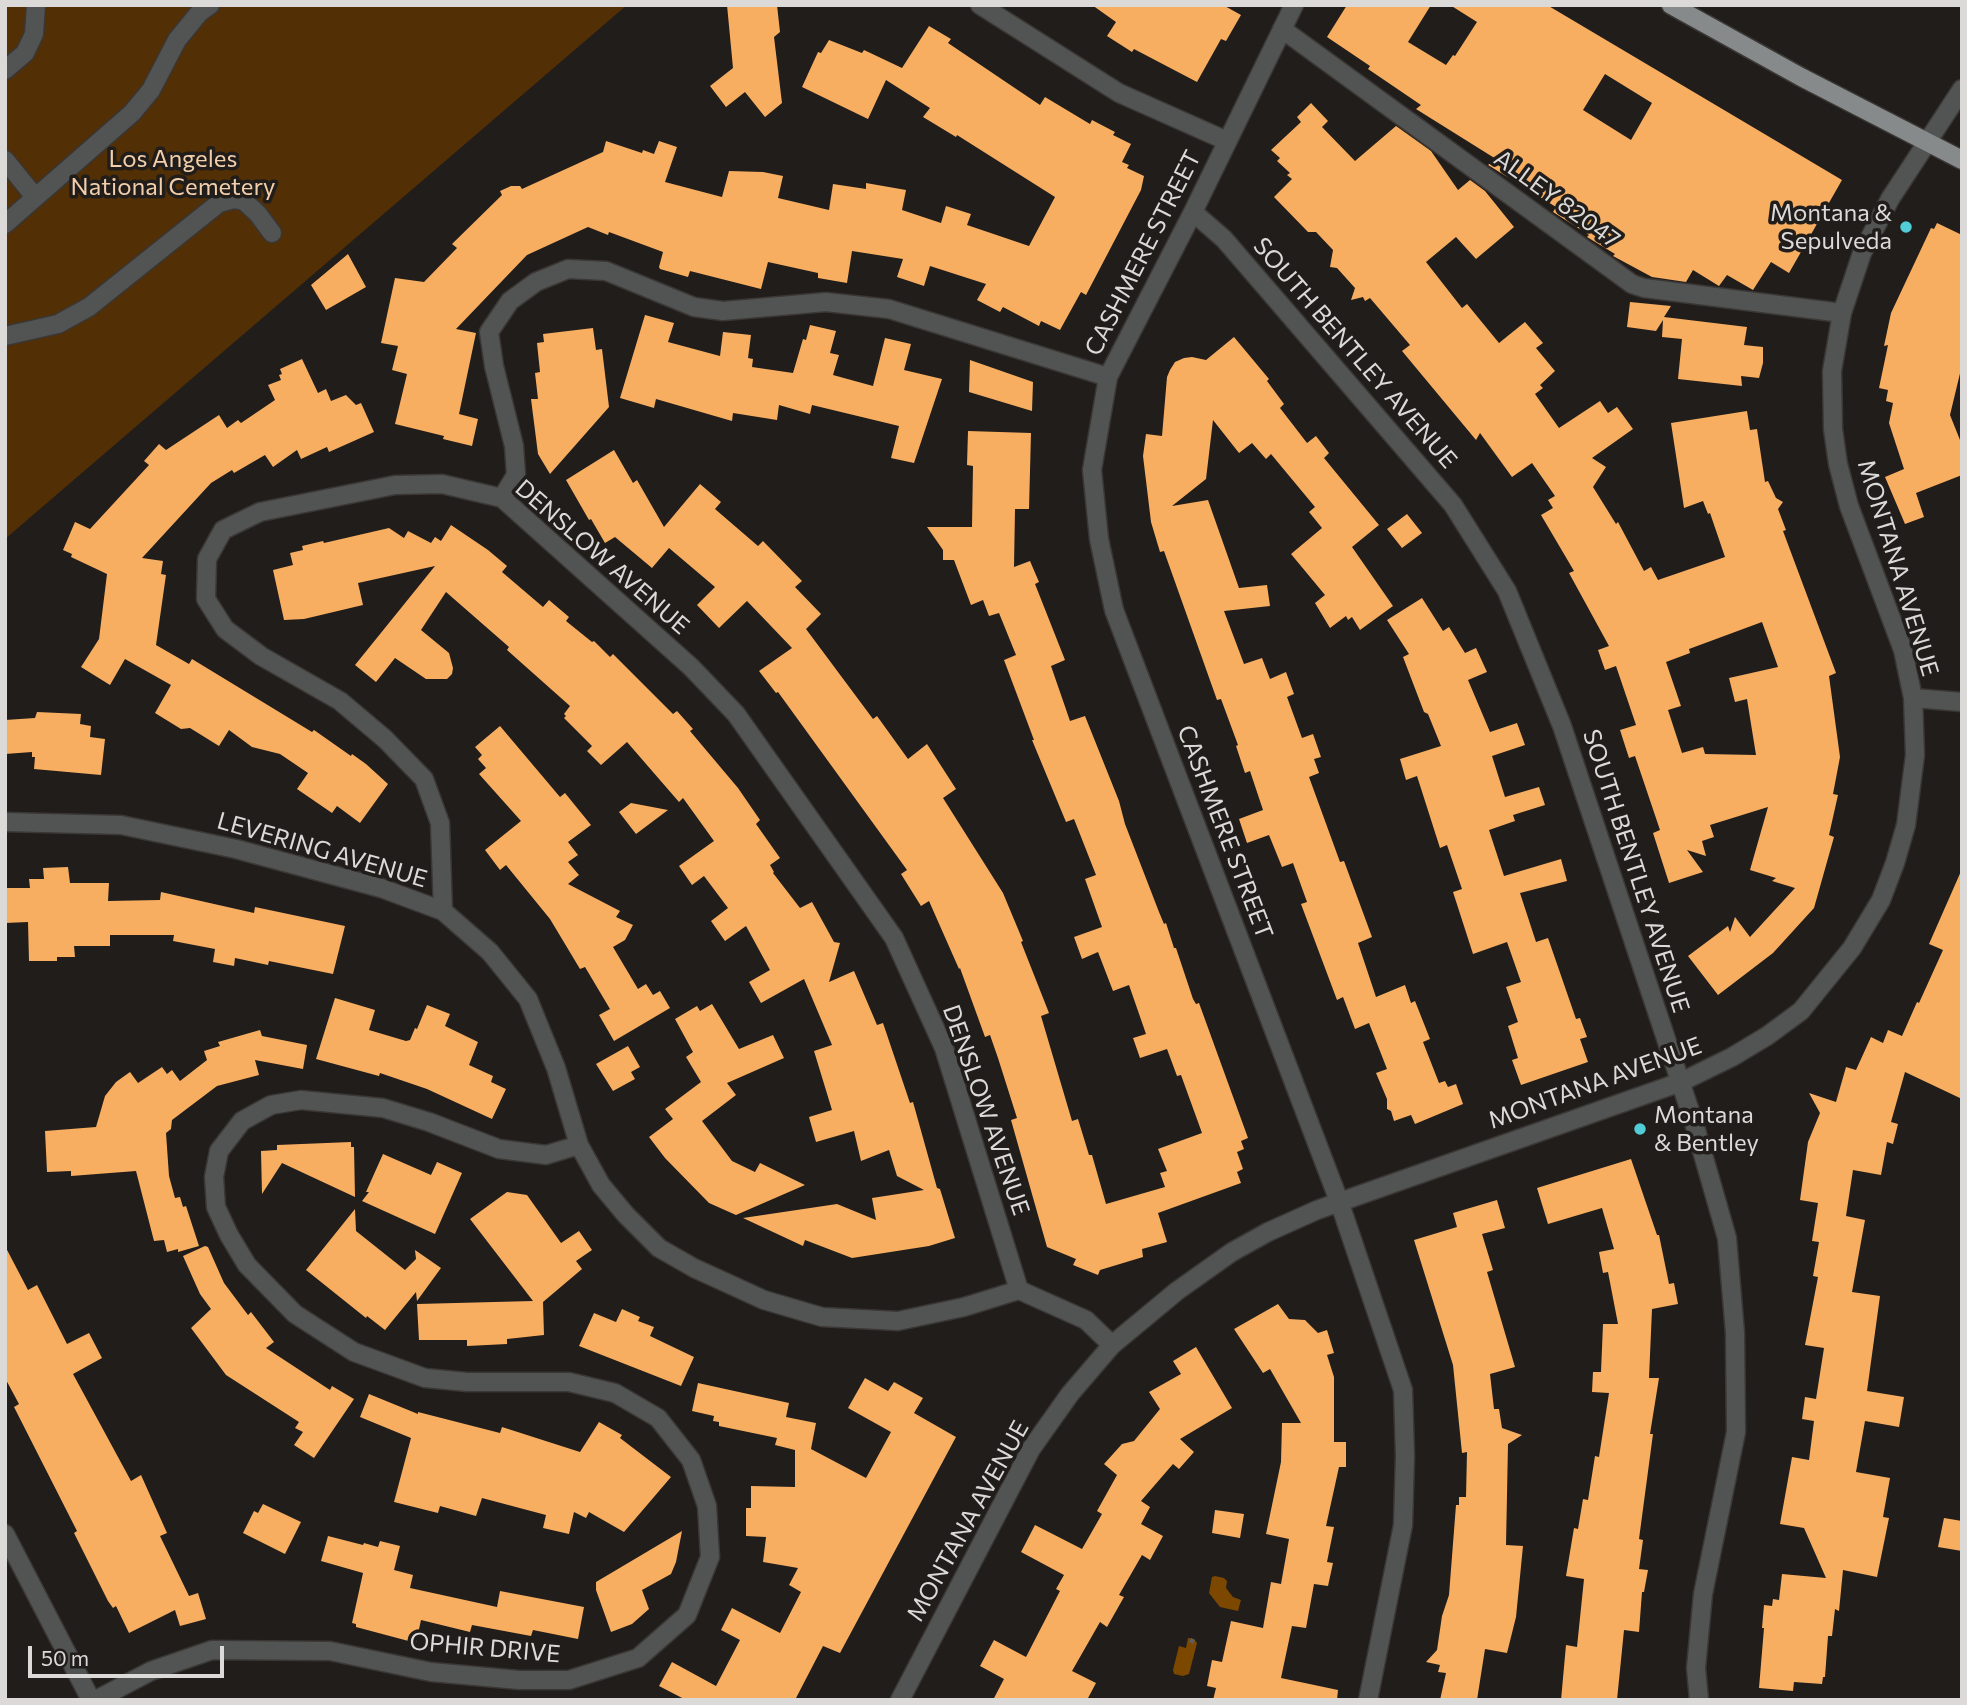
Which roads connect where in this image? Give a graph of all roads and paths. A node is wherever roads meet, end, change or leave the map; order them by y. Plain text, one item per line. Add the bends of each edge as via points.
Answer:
1 (36, 5) edge
2 (210, 5) edge
3 (980, 5) edge
4 (1294, 5) edge
5 (1671, 5) edge
6 (1282, 29) junction
7 (5, 70) edge
8 (1962, 89) edge
9 (1227, 141) junction
10 (1927, 142) junction
11 (5, 160) edge
12 (1962, 160) edge
13 (35, 197) junction
14 (1193, 212) junction
15 (5, 224) edge
16 (272, 233) dead end
17 (1842, 313) junction
18 (5, 336) edge
19 (1108, 377) junction
20 (502, 498) junction
21 (1913, 698) junction
22 (1962, 702) edge
23 (5, 822) edge
24 (443, 911) junction
25 (1681, 1082) junction
26 (579, 1145) junction
27 (1339, 1201) junction
28 (1019, 1290) junction
29 (1112, 1345) junction
30 (5, 1534) edge
31 (91, 1700) edge
32 (96, 1700) edge
33 (900, 1700) edge
34 (1368, 1700) edge
35 (1699, 1700) edge

1 - 7 street via 34,34 25,53
2 - 13 street via 177,40 151,90 132,113
3 - 9 street via 1119,93
4 - 6 street, CASHMERE STREET
5 - 10 main road
6 - 9 street, CASHMERE STREET
6 - 17 street, ALLEY 82047 via 1632,284
8 - 10 street, MONTANA AVENUE
9 - 14 street, CASHMERE STREET
10 - 12 main road
10 - 17 street, MONTANA AVENUE via 1862,253
11 - 13 street
13 - 15 street
14 - 19 street, CASHMERE STREET
14 - 25 street, SOUTH BENTLEY AVENUE via 1224,239 1453,505 1507,591 1562,726
16 - 18 street via 244,201 219,203 89,307 58,324
17 - 21 street, MONTANA AVENUE via 1832,371 1838,464 1903,650
19 - 20 street via 889,309 826,302 723,311 694,307 606,271 569,269 537,282 510,301 489,332 514,446 516,475
19 - 27 street, CASHMERE STREET via 1092,470 1099,539 1114,610
20 - 24 street, DENSLOW AVENUE via 442,484 395,485 260,512 223,530 207,559 206,599 226,629 261,656 340,701 424,779 440,823
20 - 28 street, DENSLOW AVENUE via 691,667 736,714 894,938 944,1048
21 - 22 street
21 - 25 street, MONTANA AVENUE via 1915,755 1906,825 1881,900 1852,948 1801,1011 1768,1036
23 - 24 street, LEVERING AVENUE via 121,825 342,877
24 - 26 street, LEVERING AVENUE via 490,952 528,999 556,1068
25 - 27 street, MONTANA AVENUE
25 - 35 street, SOUTH BENTLEY AVENUE via 1727,1238 1735,1333 1736,1433 1703,1594 1696,1668
26 - 28 street, LEVERING AVENUE via 601,1185 659,1248 764,1300 822,1317 898,1321
26 - 32 street, OPHIR DRIVE via 546,1155 499,1150 383,1108 300,1100 281,1103 242,1121 219,1151 214,1177 216,1207 247,1265 295,1314 354,1352 425,1378 569,1382 615,1392 658,1418 691,1460 707,1506 710,1557 687,1615 638,1658 569,1680 431,1672 330,1651 212,1650 152,1671
27 - 29 street, MONTANA AVENUE via 1232,1252
27 - 34 street, CASHMERE STREET via 1403,1390 1403,1525
28 - 29 street via 1086,1320
29 - 33 street, MONTANA AVENUE via 1031,1449
30 - 31 street

